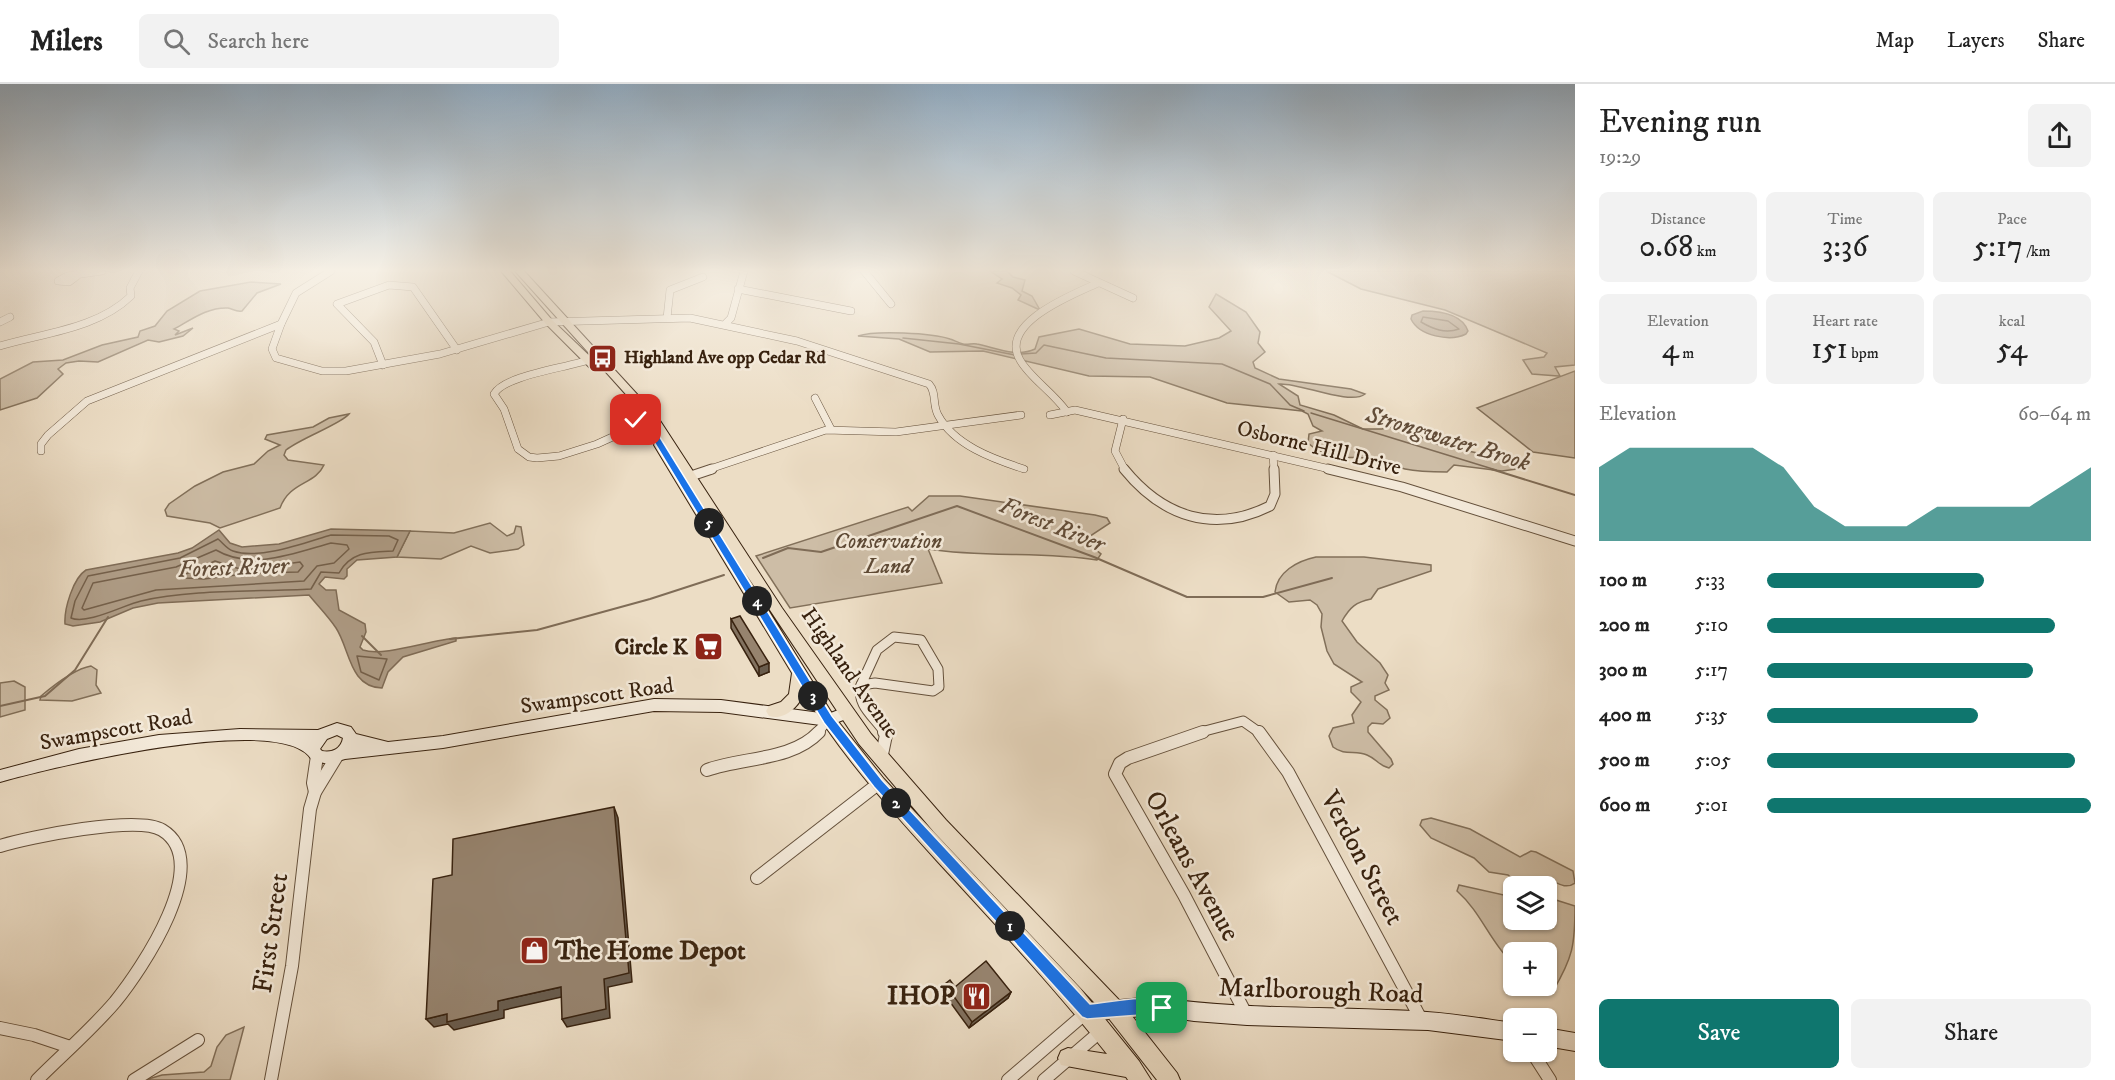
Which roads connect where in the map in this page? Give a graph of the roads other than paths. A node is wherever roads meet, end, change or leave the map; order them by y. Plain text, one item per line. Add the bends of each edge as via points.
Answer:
1 (93, 317) edge
2 (284, 317) edge
3 (352, 317) edge
4 (433, 317) edge
5 (545, 317) edge
6 (561, 317) edge
7 (731, 317) edge
8 (1035, 317) edge
9 (667, 318) joint
10 (564, 321) junction
11 (549, 322) junction
12 (281, 324) junction
13 (726, 324) junction
14 (0, 346) edge
15 (456, 350) junction
16 (588, 360) junction
17 (383, 365) junction
18 (815, 398) dead end
19 (1067, 412) junction
20 (1022, 415) dead end
21 (1050, 415) dead end
22 (1124, 420) junction
23 (645, 421) junction
24 (944, 425) junction
25 (625, 429) junction
26 (831, 429) junction
27 (41, 451) dead end
28 (1273, 456) junction
29 (1024, 469) dead end
30 (691, 476) junction
31 (1575, 541) edge
32 (797, 670) junction
33 (861, 685) junction
34 (774, 711) junction
35 (846, 712) junction
36 (828, 720) junction
37 (1250, 723) joint
38 (277, 736) junction
39 (321, 736) junction
40 (351, 738) junction
41 (389, 748) junction
42 (315, 752) junction
43 (340, 755) junction
44 (882, 759) junction
45 (706, 770) dead end
46 (0, 776) edge
47 (878, 784) junction
48 (315, 792) junction
49 (0, 846) edge
50 (757, 878) dead end
51 (1114, 1009) junction
52 (1087, 1012) junction
53 (1247, 1016) junction
54 (1422, 1021) junction
55 (0, 1028) edge
56 (1102, 1029) junction
57 (1503, 1031) edge
58 (1557, 1039) edge
59 (198, 1040) dead end
60 (1575, 1042) edge
61 (70, 1047) junction
62 (1068, 1058) junction
63 (1538, 1062) edge
64 (1136, 1074) edge
65 (37, 1080) edge
66 (134, 1080) edge
67 (271, 1080) edge
68 (1008, 1080) edge
69 (1044, 1080) edge
70 (1170, 1080) edge
71 (1550, 1080) edge

1 - 14 street
2 - 12 street
3 - 17 street via 371,338
4 - 15 street
5 - 11 main road, Highland Avenue
6 - 10 main road, Highland Avenue
7 - 13 street
8 - 19 street via 1020,332 1016,355
9 - 10 street
9 - 13 street via 698,318
10 - 11 street
10 - 30 main road, Highland Avenue via 645,407
11 - 15 street
11 - 16 main road, Highland Avenue
12 - 17 street via 272,349 273,356 280,361 328,372
12 - 27 street via 87,401 48,435
13 - 24 street via 813,345 929,384
15 - 17 street
16 - 23 main road, Highland Avenue
16 - 25 street via 497,389 494,394 504,406 514,441 530,458 555,457
18 - 26 street
19 - 21 street, Osborne Hill Drive
19 - 22 street, Osborne Hill Drive via 1075,410
20 - 24 street
22 - 28 street, Osborne Hill Drive
22 - 28 street via 1115,439 1115,452 1122,466 1153,498 1196,519 1219,523 1240,520 1270,506 1275,494
23 - 25 street
23 - 25 street
23 - 32 main road, Highland Avenue
24 - 26 street via 896,432
24 - 29 street via 969,444
26 - 30 street
28 - 31 street, Osborne Hill Drive via 1402,487
30 - 35 main road, Highland Avenue
32 - 34 main road via 798,694 793,702
32 - 36 main road, Highland Avenue
33 - 33 street via 877,650 894,637 921,640 940,675 939,687 933,691 874,683
33 - 44 street via 860,699 886,735
34 - 36 street, Swampscott Road
34 - 41 street, Swampscott Road via 696,704 654,705
35 - 36 street
35 - 44 main road, Highland Avenue
36 - 45 street via 818,736 805,746 735,759
36 - 47 main road, Highland Avenue
37 - 53 street, Orleans Avenue via 1235,722 1190,735 1128,758 1116,770 1119,783 1184,895
37 - 54 street, Verdon Street via 1293,779
38 - 39 street, Swampscott Road
38 - 42 street, Swampscott Road
38 - 46 street, Swampscott Road via 166,738 62,758
39 - 40 street via 342,729
39 - 42 street
40 - 41 street, Swampscott Road
40 - 43 street
41 - 43 street, Swampscott Road
42 - 43 street via 326,759
42 - 48 street, First Street
43 - 48 street, First Street
44 - 51 main road, Highland Avenue via 940,826
47 - 50 street
47 - 52 main road, Highland Avenue
48 - 67 street, First Street
49 - 61 street via 113,825 146,825 164,830 180,850 179,886 154,945 116,1001
51 - 52 street, Marlborough Road
51 - 53 street, Marlborough Road via 1154,1006
51 - 56 street
51 - 70 main road, Highland Avenue
52 - 56 main road, Highland Avenue
52 - 68 street
53 - 54 street, Marlborough Road
54 - 57 street, Marlborough Road
55 - 61 street
56 - 62 street
56 - 64 main road, Highland Avenue
58 - 60 street
59 - 66 street
61 - 65 street
62 - 64 main road
62 - 69 street
63 - 71 street

